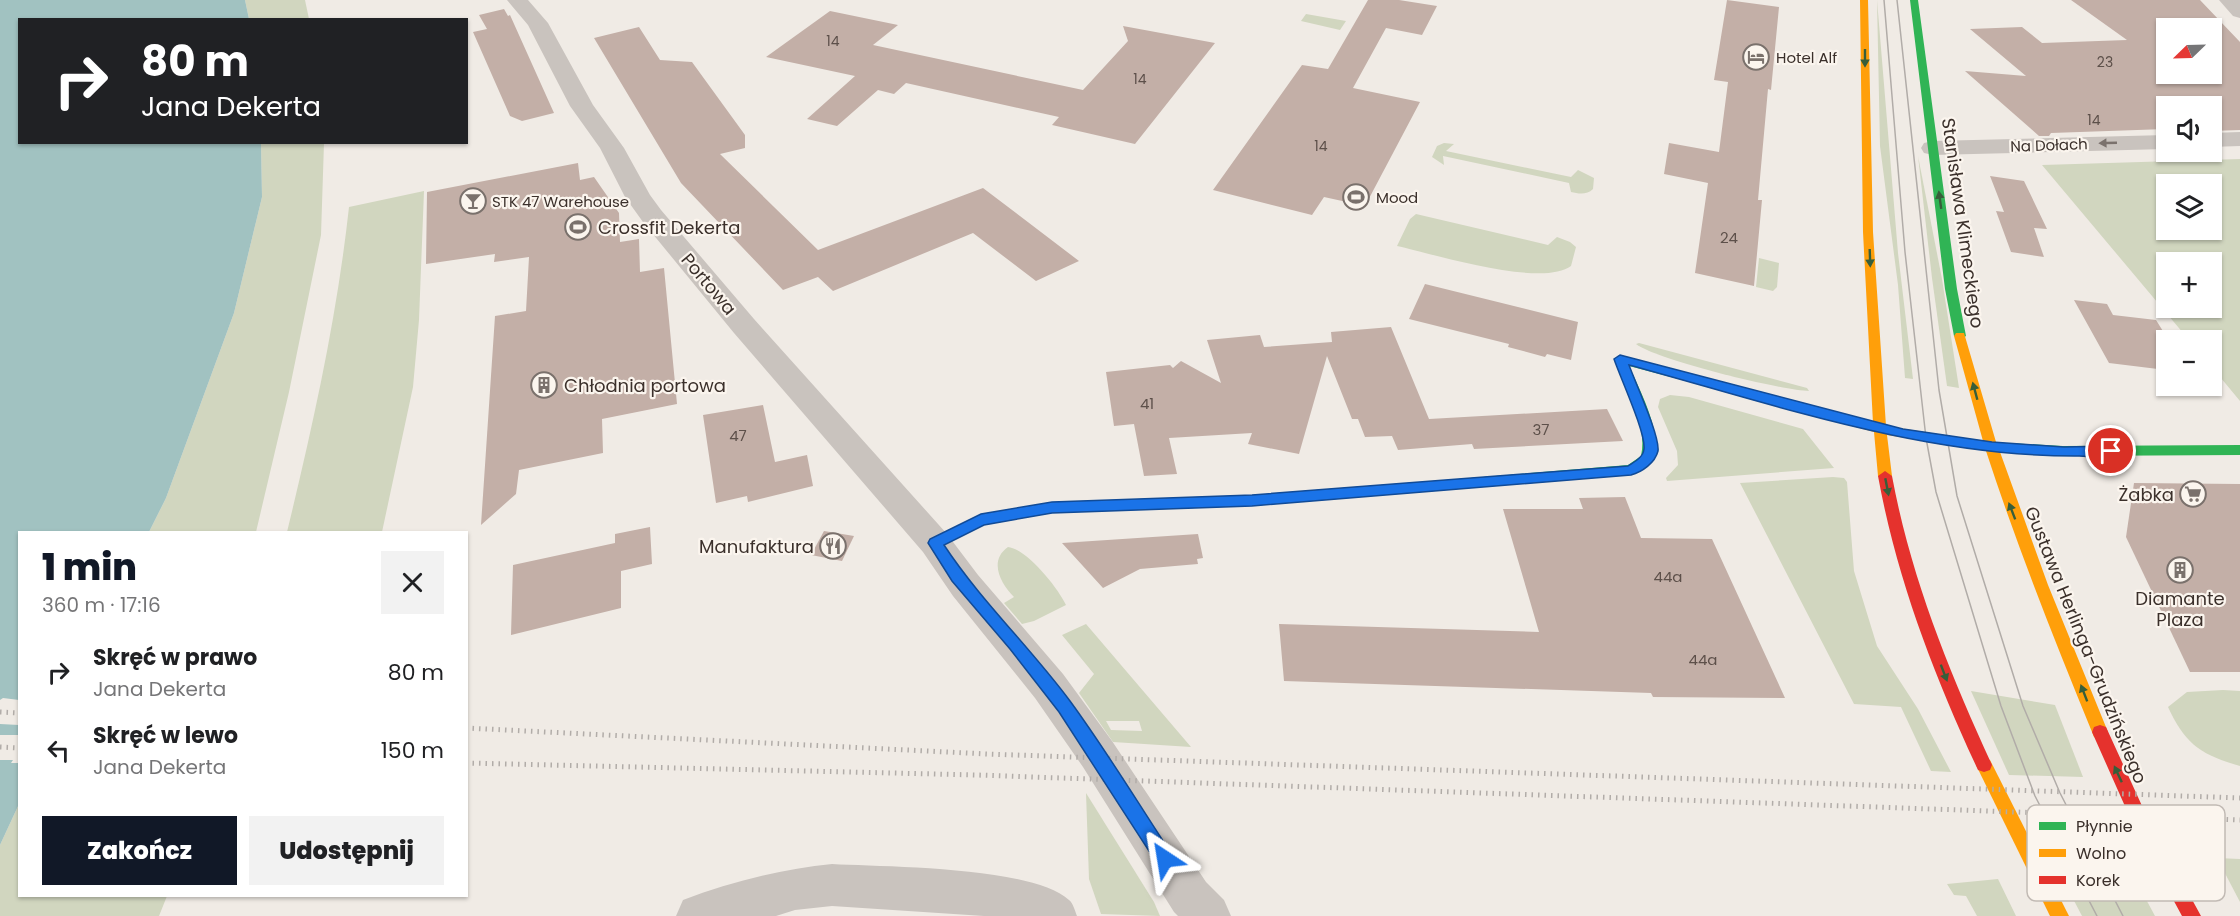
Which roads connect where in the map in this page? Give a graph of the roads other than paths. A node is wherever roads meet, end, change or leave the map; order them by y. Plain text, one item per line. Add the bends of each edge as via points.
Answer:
1 (518, 0) edge
2 (1864, 0) edge
3 (1914, 0) edge
4 (2229, 0) edge
5 (2240, 12) edge
6 (2240, 139) edge
7 (2222, 140) edge
8 (2156, 142) edge
9 (1933, 148) junction
10 (1879, 429) junction
11 (1992, 447) junction
12 (2240, 450) edge
13 (935, 543) junction
14 (2131, 805) edge
15 (2027, 850) edge
16 (2052, 901) edge
17 (2184, 901) edge
18 (699, 916) edge
19 (1054, 916) edge
20 (1208, 916) edge
21 (2060, 916) edge
22 (2192, 916) edge

1 - 13 street, Portowa via 537,23 582,106 652,216
2 -> 10 main road via 1866,181
3 - 9 main road, Stanisława Klimeckiego
4 - 5 street
6 - 7 street
8 -> 9 street, Na Dołach
11 -> 9 main road, Stanisława Klimeckiego via 1956,319
10 - 11 main road
10 - 13 main road via 1620,359 1651,450 1646,460 1631,470 1252,500 1052,508 981,520
10 -> 15 main road via 1893,521 1921,614 1978,752
11 - 12 main road via 2064,451
14 -> 11 main road, Gustawa Herlinga-Grudzińskiego via 2009,504
13 - 20 street, Portowa via 957,577 1065,707 1190,897
16 -> 21 main road
22 -> 17 main road, Gustawa Herlinga-Grudzińskiego
18 - 19 street via 795,889 832,885 978,893 1039,907

